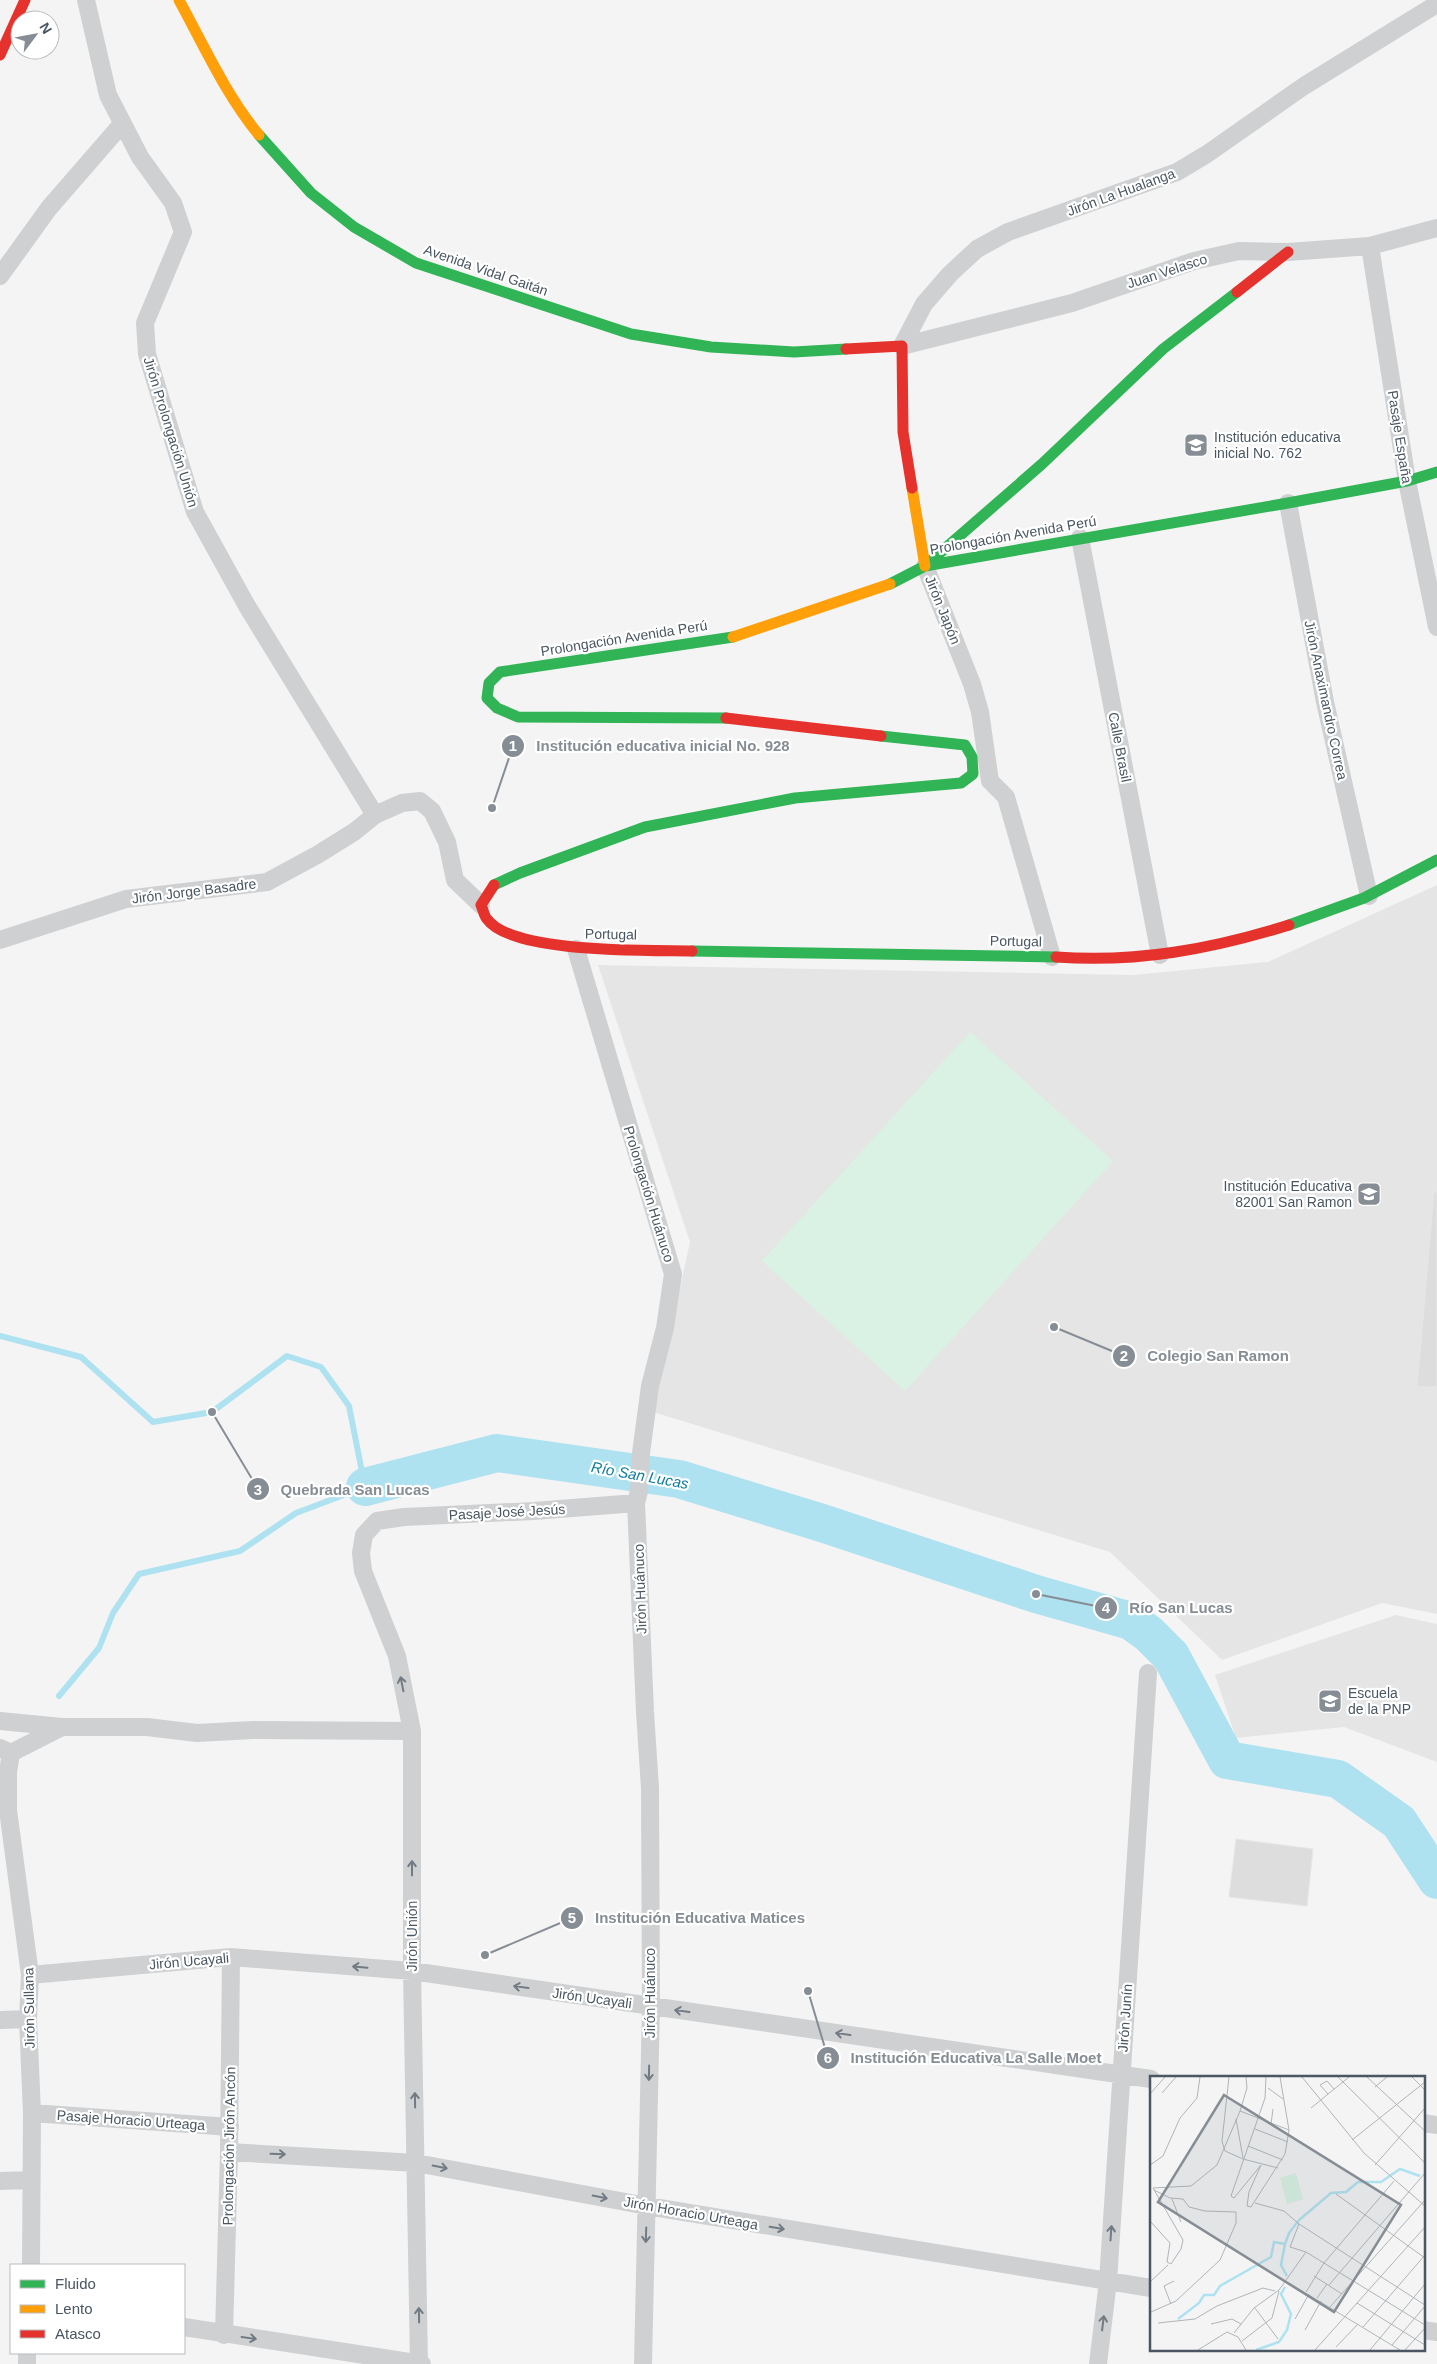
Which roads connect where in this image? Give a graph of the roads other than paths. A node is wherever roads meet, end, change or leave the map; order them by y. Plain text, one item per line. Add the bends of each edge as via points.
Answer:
1 (25, 0) edge
2 (86, 0) edge
3 (179, 0) edge
4 (1437, 4) edge
5 (0, 55) edge
6 (122, 124) junction
7 (1437, 228) edge
8 (1370, 246) junction
9 (1288, 252) junction
10 (0, 276) edge
11 (902, 346) junction
12 (1437, 472) edge
13 (1407, 481) junction
14 (1288, 503) junction
15 (1080, 538) junction
16 (925, 566) junction
17 (1436, 622) edge
18 (973, 774) junction
19 (990, 781) junction
20 (375, 815) junction
21 (1437, 860) edge
22 (1369, 896) junction
23 (481, 905) junction
24 (0, 940) edge
25 (576, 949) junction
26 (1160, 955) junction
27 (1052, 957) junction
28 (638, 1497) junction
29 (377, 1521) joint
30 (1148, 1672) dead end
31 (0, 1721) edge
32 (62, 1727) junction
33 (412, 1731) junction
34 (6, 1750) edge
35 (231, 1957) junction
36 (412, 1971) junction
37 (30, 1975) junction
38 (651, 2007) junction
39 (28, 2019) junction
40 (0, 2020) edge
41 (1121, 2075) junction
42 (1150, 2079) edge
43 (32, 2113) junction
44 (1424, 2123) edge
45 (1437, 2125) edge
46 (230, 2127) junction
47 (229, 2152) junction
48 (416, 2163) junction
49 (31, 2180) junction
50 (0, 2182) edge
51 (647, 2206) junction
52 (31, 2264) edge
53 (1108, 2282) junction
54 (1150, 2288) edge
55 (185, 2327) edge
56 (1424, 2330) edge
57 (1437, 2332) edge
58 (224, 2335) junction
59 (420, 2364) edge
60 (643, 2364) edge
61 (1098, 2364) edge

1 - 5 street
2 - 6 street, Jirón Prolongación Unión via 108,96
3 - 11 street, Avenida Vidal Gaitán via 247,120 280,160 312,193 354,227 416,263 631,334 710,347 794,352
4 - 11 street, Jirón La Hualanga via 1304,86 1177,172 1008,232 977,248 924,304
6 - 10 street via 50,208
6 - 20 street, Jirón Prolongación Unión via 140,157 173,203 183,232 145,323 145,334 147,354 195,512 247,606
7 - 8 street, Juan Velasco
8 - 9 street, Juan Velasco
8 - 13 street, Pasaje España
9 - 11 street, Juan Velasco via 1239,251 1194,261 1072,302
9 - 16 street via 1163,349 1042,464
11 - 16 street, Jirón Japón via 903,432
12 - 13 street, Prolongación Avenida Perú
13 - 14 street, Prolongación Avenida Perú
13 - 17 street, Pasaje España
14 - 15 street, Prolongación Avenida Perú
14 - 22 street, Jirón Anaximandro Correa via 1325,702
15 - 16 street, Prolongación Avenida Perú
15 - 26 street, Calle Brasil
16 - 18 street, Prolongación Avenida Perú via 901,580 733,637 500,672 489,683 487,698 497,708 518,716 724,718 965,745 972,757
16 - 19 street, Jirón Japón via 972,684 980,712
18 - 19 street
18 - 23 street via 961,783 795,798 645,827 492,886
19 - 27 street via 1006,796
20 - 23 street, Jirón Jorge Basadre via 402,803 420,801 432,812 447,842 456,880
20 - 24 street, Jirón Jorge Basadre via 332,846 267,882 126,900
21 - 22 street, Portugal
22 - 26 street, Portugal via 1255,936
23 - 25 street, Portugal via 487,920 510,935
25 - 27 street, Portugal
25 - 28 street, Prolongación Huánuco via 673,1274 665,1328 650,1386
26 - 27 street, Portugal via 1076,960
28 - 29 street, Pasaje José Jesús via 534,1511
28 - 38 street, Jirón Huánuco via 650,1788
33 -> 29 street, Jirón Unión via 397,1656 363,1571 361,1552 364,1535
30 - 41 street, Jirón Junín
31 - 32 street
32 - 33 street via 147,1727 197,1733
32 - 34 street, Jirón Sullana
36 -> 33 street, Jirón Unión
34 - 37 street, Jirón Sullana via 8,1810
36 -> 35 street, Jirón Ucayali
35 - 37 street, Jirón Ucayali
35 - 46 street, Prolongación Jirón Ancón
38 -> 36 street, Jirón Ucayali
48 -> 36 street, Jirón Unión
37 - 39 street, Jirón Sullana
41 -> 38 street, Jirón Ucayali
38 -> 51 street, Jirón Huánuco
39 - 40 street
39 - 43 street, Jirón Sullana
41 - 42 street, Jirón Ucayali
53 -> 41 street, Jirón Junín
43 - 46 street, Pasaje Horacio Urteaga
43 - 49 street, Jirón Sullana
44 - 45 street
46 - 47 street, Prolongación Jirón Ancón
47 -> 48 street, Jirón Horacio Urteaga
47 - 58 street, Prolongación Jirón Ancón
48 -> 51 street, Jirón Horacio Urteaga
59 -> 48 street, Jirón Unión
49 - 50 street
49 - 52 street, Jirón Sullana
51 -> 53 street, Jirón Horacio Urteaga
51 -> 60 street, Jirón Huánuco
53 - 54 street, Jirón Horacio Urteaga
61 -> 53 street, Jirón Junín
55 - 58 street
56 - 57 street
58 -> 59 street

